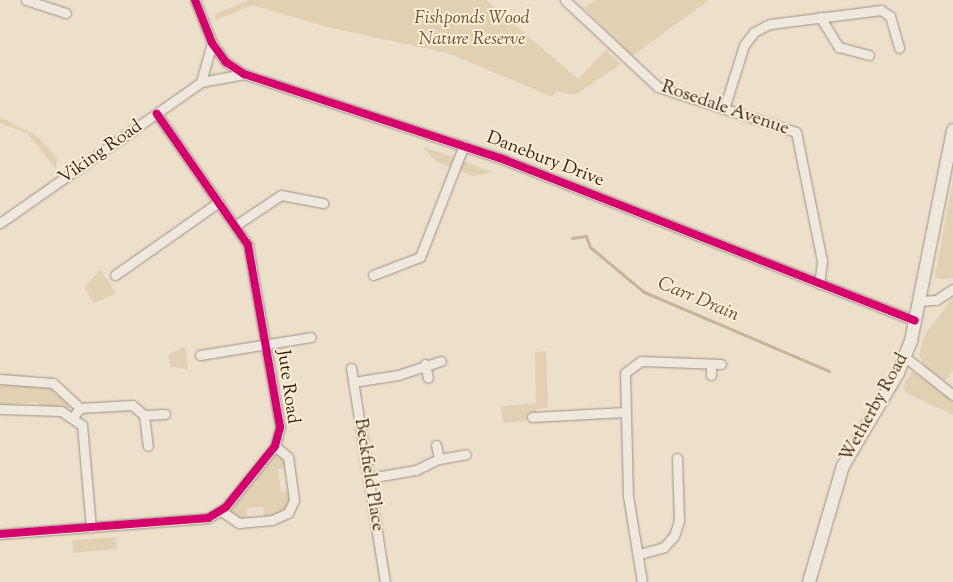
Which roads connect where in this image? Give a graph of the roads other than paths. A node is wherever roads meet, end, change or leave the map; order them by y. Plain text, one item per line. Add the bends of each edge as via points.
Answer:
1 (26, 0) edge
2 (195, 0) edge
3 (565, 0) edge
4 (66, 13) dead end
5 (820, 17) junction
6 (212, 43) junction
7 (899, 48) dead end
8 (869, 55) dead end
9 (244, 74) junction
10 (201, 82) junction
11 (724, 109) junction
12 (156, 114) junction
13 (953, 130) edge
14 (464, 146) junction
15 (219, 202) junction
16 (323, 202) dead end
17 (0, 223) edge
18 (236, 225) junction
19 (115, 275) dead end
20 (373, 275) dead end
21 (819, 284) junction
22 (953, 289) edge
23 (920, 301) junction
24 (915, 321) junction
25 (311, 337) dead end
26 (265, 345) junction
27 (200, 355) dead end
28 (905, 357) junction
29 (441, 361) dead end
30 (425, 364) junction
31 (711, 364) junction
32 (721, 364) dead end
33 (351, 368) dead end
34 (711, 375) dead end
35 (428, 378) dead end
36 (0, 379) edge
37 (353, 382) junction
38 (953, 395) edge
39 (80, 408) junction
40 (0, 409) edge
41 (625, 412) junction
42 (144, 414) junction
43 (164, 414) dead end
44 (73, 417) junction
45 (532, 417) dead end
46 (436, 445) dead end
47 (148, 446) dead end
48 (275, 446) junction
49 (466, 454) dead end
50 (677, 458) dead end
51 (439, 459) junction
52 (369, 478) junction
53 (221, 511) junction
54 (91, 528) junction
55 (0, 534) edge
56 (640, 554) junction
57 (385, 582) edge
58 (642, 582) edge
59 (809, 582) edge

1 - 4 street
2 - 6 street, Danebury Drive
3 - 11 street, Rosedale Avenue via 648,80 668,92
5 - 7 street via 886,12
5 - 8 street via 839,47
5 - 11 street via 770,24 754,32 744,45
6 - 9 street, Danebury Drive via 226,62
6 - 10 street
9 - 10 street, Viking Road
9 - 14 street, Danebury Drive
10 - 12 street, Viking Road
11 - 21 street, Rosedale Avenue via 796,132 822,261
12 - 15 street, Jute Road
12 - 17 street, Viking Road
13 - 23 main road, Wetherby Road
14 - 20 street via 420,257
14 - 21 street, Danebury Drive
15 - 18 street, Jute Road
15 - 19 street
16 - 18 street via 281,195
18 - 26 street, Jute Road via 250,251
21 - 24 street, Danebury Drive
22 - 23 street via 936,300
23 - 24 main road, Wetherby Road
24 - 28 main road, Wetherby Road
25 - 26 street
26 - 27 street
26 - 48 street, Jute Road via 280,427
28 - 38 street
28 - 59 main road, Wetherby Road via 843,466
29 - 30 street
30 - 35 street
30 - 37 street via 398,376
31 - 32 street
31 - 34 street
31 - 41 street via 634,363 623,381
33 - 37 street, Beckfield Place
36 - 39 street via 53,382
37 - 52 street, Beckfield Place
39 - 42 street via 126,404
39 - 44 street
40 - 44 street via 61,411
41 - 45 street
41 - 56 street via 628,496
42 - 43 street
42 - 47 street
44 - 54 street via 86,439
46 - 51 street
48 - 53 street, Jute Road
48 - 53 street, Jute Road via 288,457 294,500 288,513 272,520 238,523
49 - 51 street
50 - 56 street via 677,529 664,547
51 - 52 street via 416,470
52 - 57 street, Beckfield Place
53 - 54 street, Jute Road via 195,521
54 - 55 street, Jute Road
56 - 58 street

